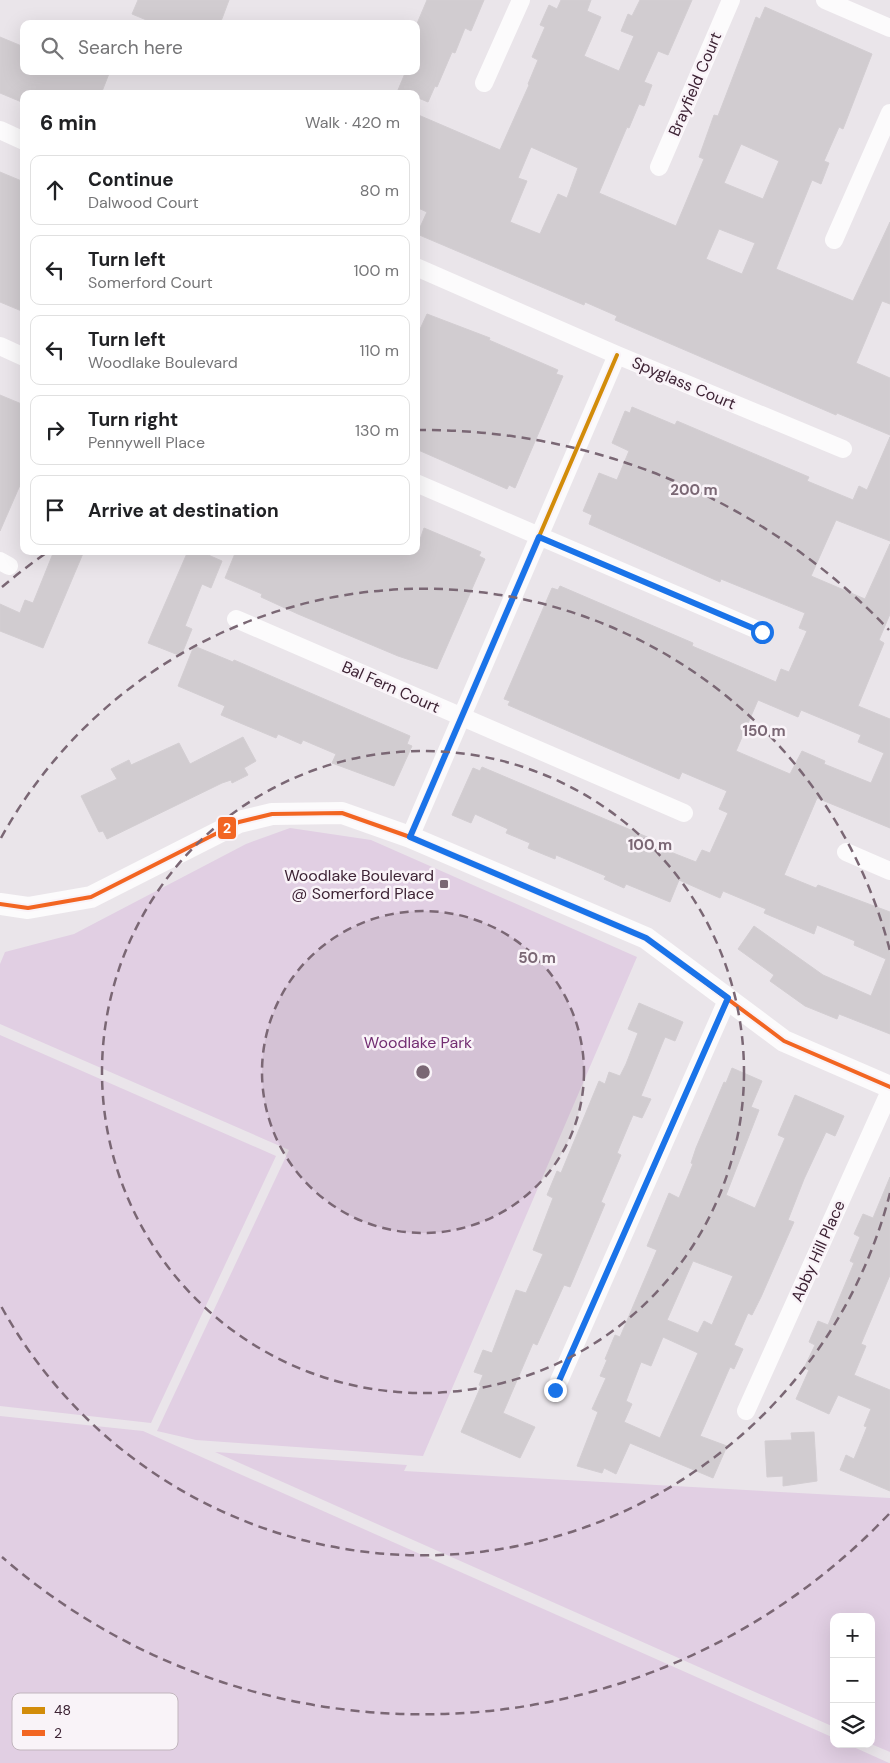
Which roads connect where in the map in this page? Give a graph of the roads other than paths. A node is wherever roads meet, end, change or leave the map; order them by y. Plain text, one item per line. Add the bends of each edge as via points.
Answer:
1 (521, 0) edge
2 (731, 0) edge
3 (824, 0) edge
4 (890, 28) edge
5 (484, 83) dead end
6 (890, 113) edge
7 (0, 130) edge
8 (20, 138) edge
9 (659, 167) dead end
10 (834, 240) dead end
11 (420, 269) edge
12 (0, 346) edge
13 (20, 355) edge
14 (617, 355) junction
15 (843, 449) dead end
16 (420, 485) edge
17 (539, 537) junction
18 (236, 619) dead end
19 (762, 632) dead end
20 (462, 718) junction
21 (684, 813) dead end
22 (410, 837) junction
23 (846, 852) dead end
24 (890, 871) edge
25 (0, 904) edge
26 (728, 998) junction
27 (890, 1089) edge
28 (555, 1390) dead end
29 (746, 1410) dead end

1 - 5 street
2 - 9 street, Brayfield Court
3 - 4 street
6 - 10 street
7 - 8 street
11 - 14 street, Spyglass Court
12 - 13 street
14 - 15 street, Spyglass Court
14 - 17 street
16 - 17 street
17 - 19 street
17 - 20 street
18 - 20 street, Bal Fern Court
20 - 21 street, Bal Fern Court
20 - 22 street
22 - 25 street via 342,813 272,814 239,822 91,897 28,908
22 - 26 street via 646,938
23 - 24 street
26 - 27 street via 784,1041
26 - 28 street
27 - 29 street, Abby Hill Place

